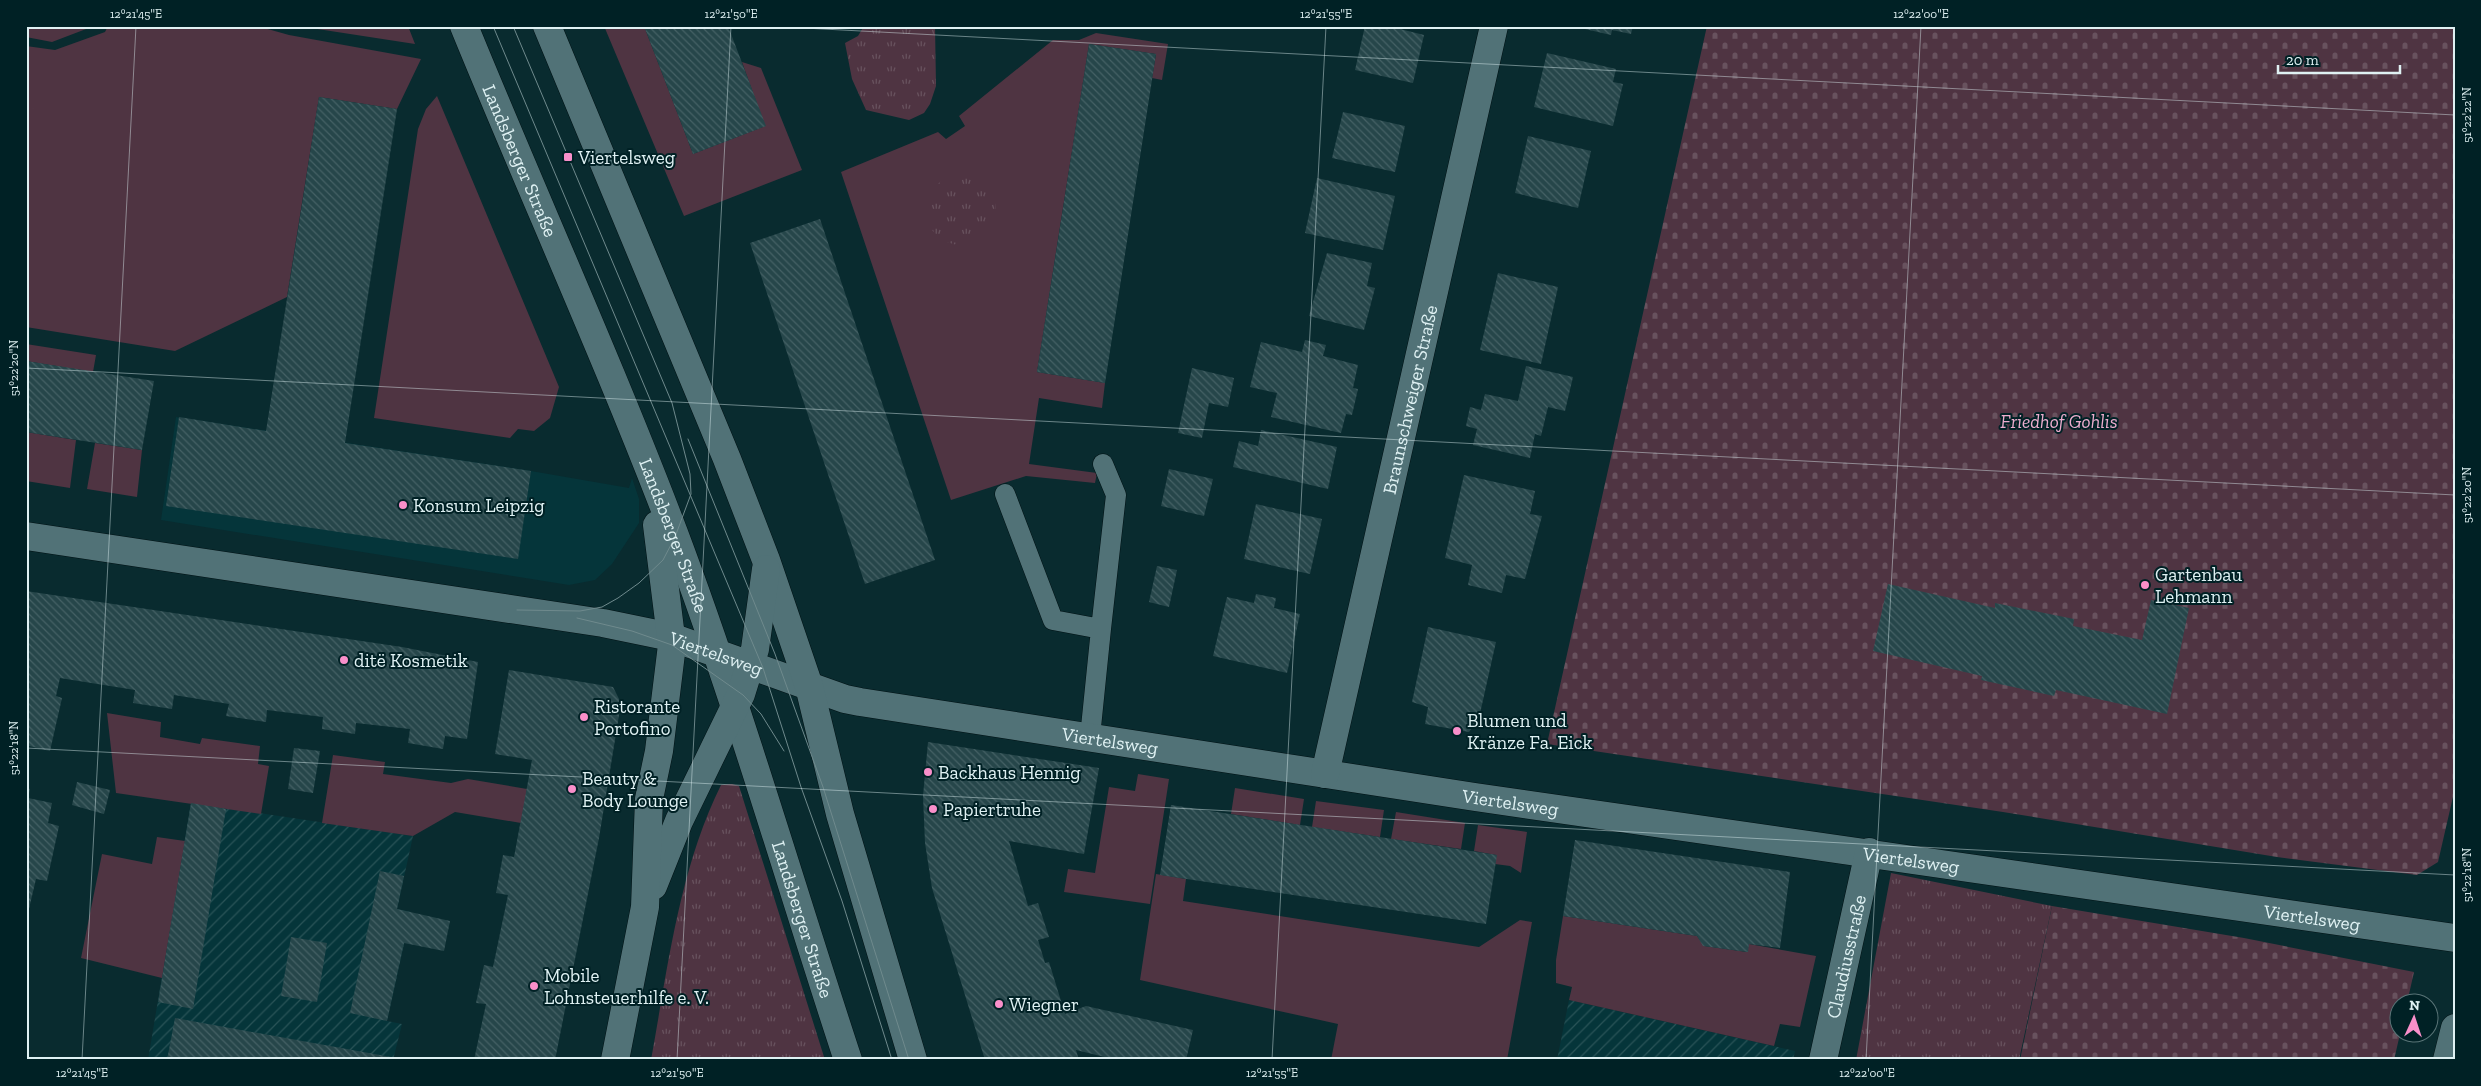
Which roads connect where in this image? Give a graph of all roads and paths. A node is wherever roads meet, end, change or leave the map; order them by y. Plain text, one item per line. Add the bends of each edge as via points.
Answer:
1 (464, 26) edge
2 (547, 26) edge
3 (1494, 26) edge
4 (645, 460) junction
5 (1103, 464) dead end
6 (1005, 494) dead end
7 (26, 536) edge
8 (766, 560) junction
9 (1101, 629) junction
10 (671, 637) junction
11 (717, 653) junction
12 (751, 664) junction
13 (809, 686) junction
14 (736, 707) junction
15 (1090, 737) junction
16 (1325, 774) junction
17 (1869, 852) junction
18 (645, 906) junction
19 (2455, 938) edge
20 (2455, 1028) edge
21 (615, 1060) edge
22 (848, 1060) edge
23 (913, 1060) edge
24 (1823, 1060) edge
25 (2447, 1060) edge

1 - 4 street, Landsberger Straße
2 - 8 street via 727,458
3 - 16 street, Braunschweiger Straße
4 - 10 street via 663,560
4 - 11 street, Landsberger Straße
5 - 9 lane via 1116,495
6 - 9 lane via 1053,620
7 - 10 street, Viertelsweg via 578,618
8 - 12 street
8 - 13 street
9 - 15 lane
10 - 11 street, Viertelsweg
10 - 18 street via 660,742 649,799
11 - 12 street, Viertelsweg
11 - 14 street, Landsberger Straße
12 - 13 street, Viertelsweg
12 - 14 street
13 - 15 street, Viertelsweg via 853,701
13 - 23 street via 840,814
14 - 18 street via 679,821
14 - 22 street, Landsberger Straße
15 - 16 street, Viertelsweg
16 - 17 street, Viertelsweg
17 - 19 street, Viertelsweg
17 - 24 street, Claudiusstraße
18 - 21 street
20 - 25 street

